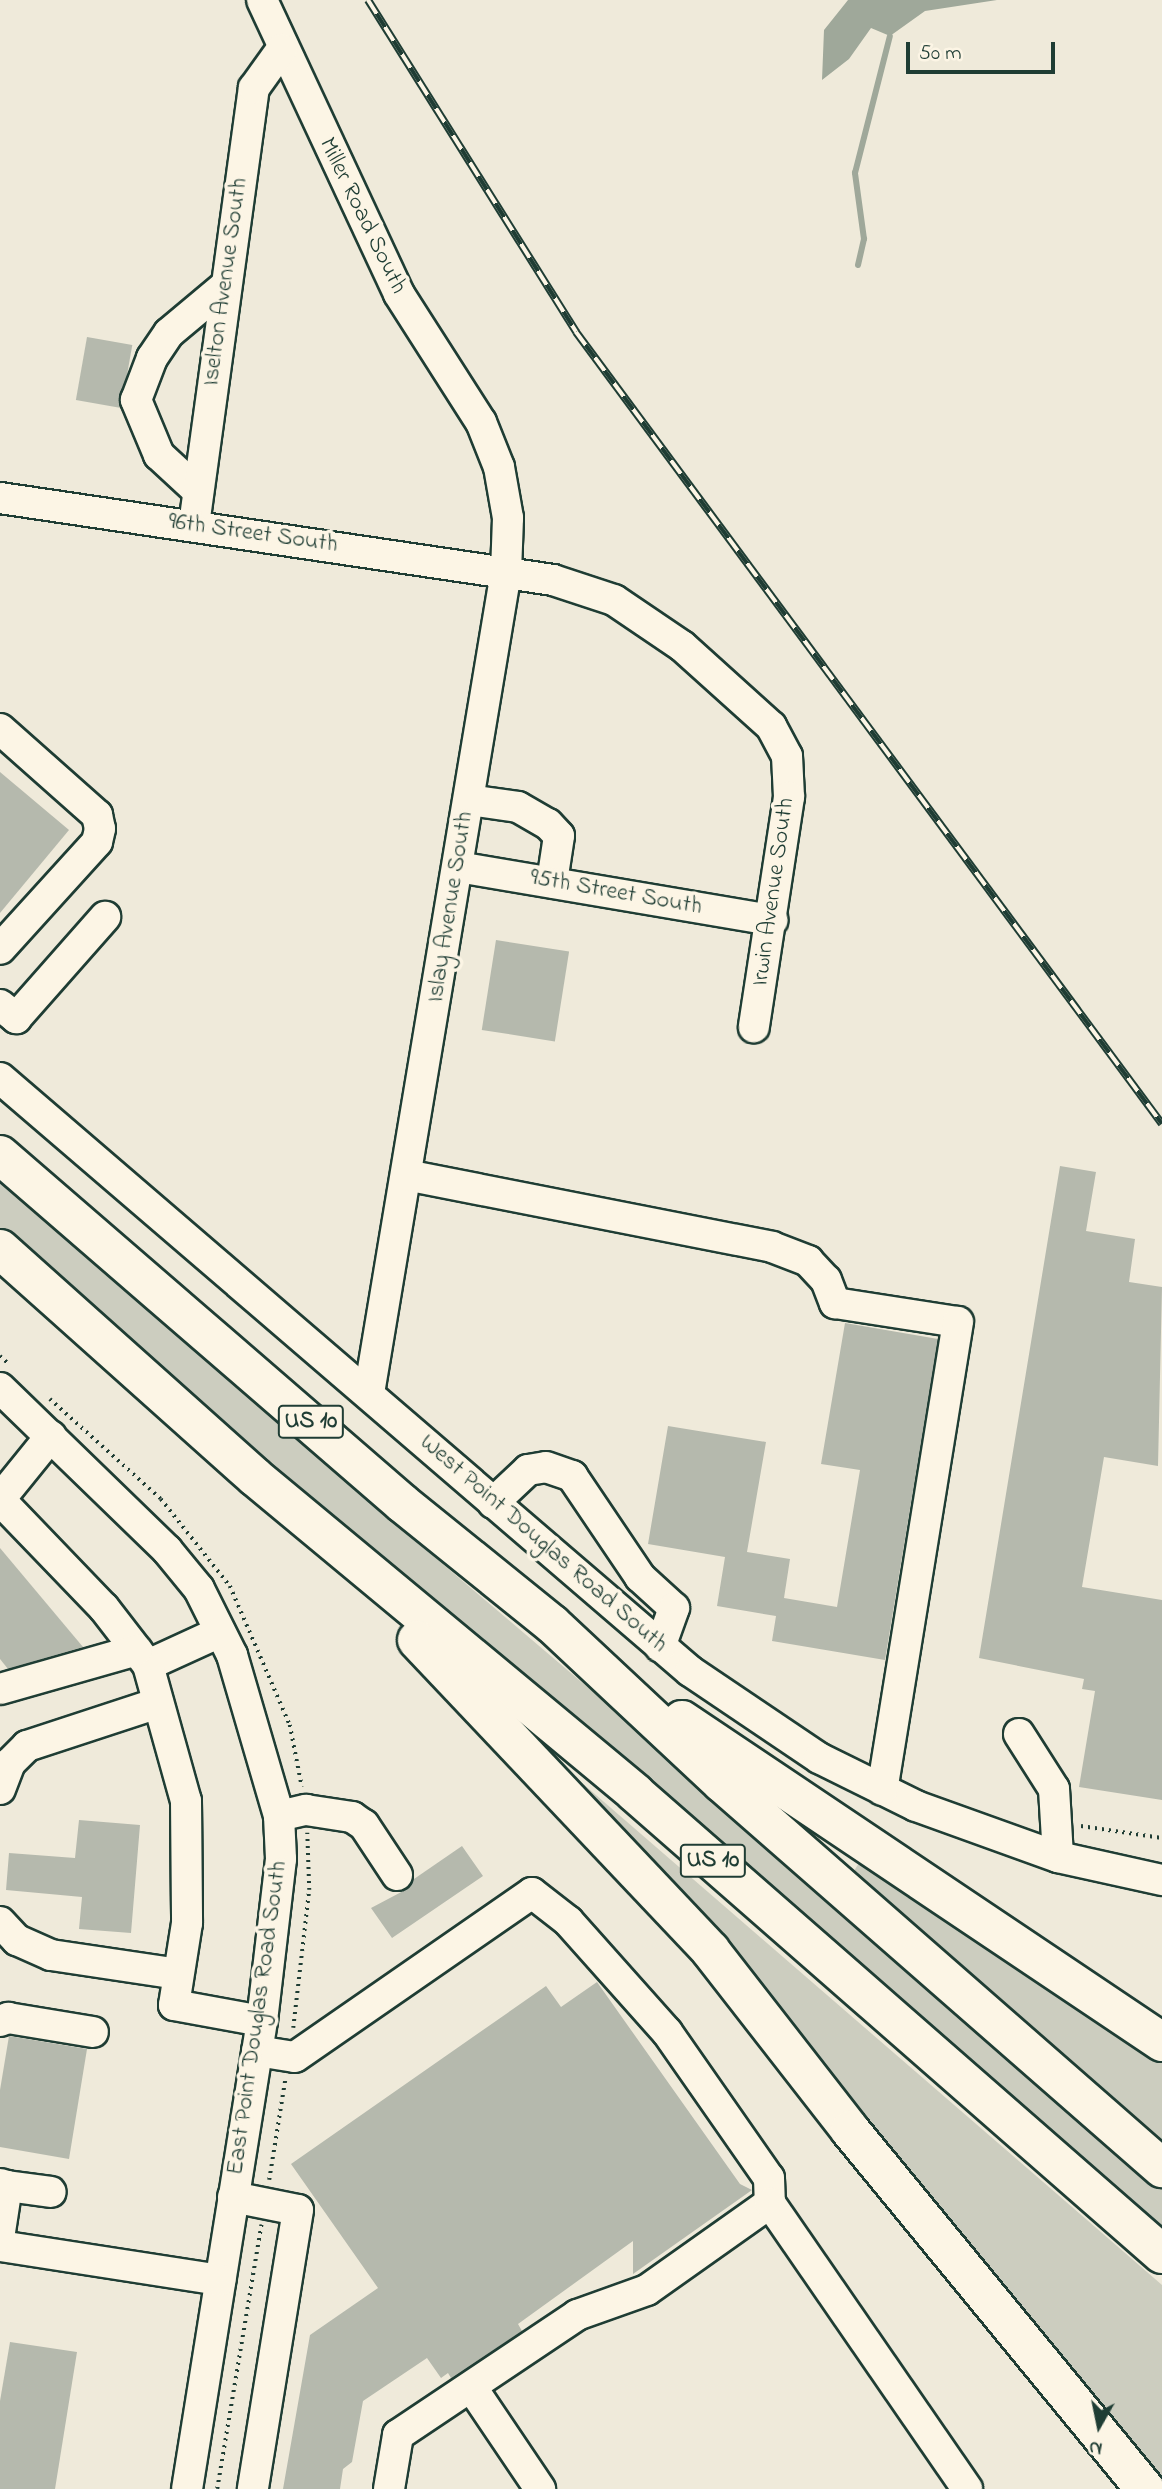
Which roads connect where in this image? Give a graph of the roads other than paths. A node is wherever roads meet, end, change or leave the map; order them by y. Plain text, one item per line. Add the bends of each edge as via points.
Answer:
1 (262, 0) edge
2 (282, 49) junction
3 (224, 287) junction
4 (481, 422) joint
5 (198, 491) junction
6 (0, 498) edge
7 (194, 525) junction
8 (506, 572) junction
9 (0, 729) edge
10 (469, 800) junction
11 (458, 867) junction
12 (552, 883) junction
13 (105, 917) dead end
14 (773, 920) junction
15 (0, 949) edge
16 (0, 1005) edge
17 (754, 1027) dead end
18 (0, 1078) edge
19 (0, 1156) edge
20 (406, 1175) junction
21 (0, 1249) edge
22 (10, 1381) edge
23 (369, 1393) junction
24 (51, 1436) junction
25 (255, 1477) junction
26 (0, 1499) edge
27 (493, 1503) junction
28 (220, 1632) junction
29 (660, 1647) junction
30 (143, 1658) junction
31 (0, 1689) edge
32 (621, 1689) junction
33 (158, 1703) junction
34 (1019, 1734) dead end
35 (0, 1789) edge
36 (882, 1790) junction
37 (292, 1813) junction
38 (1058, 1857) junction
39 (397, 1875) dead end
40 (1162, 1880) edge
41 (0, 1923) edge
42 (178, 1975) junction
43 (0, 2021) edge
44 (262, 2021) junction
45 (93, 2032) dead end
46 (1162, 2042) edge
47 (257, 2051) junction
48 (1162, 2168) edge
49 (3, 2185) edge
50 (51, 2192) dead end
51 (233, 2197) junction
52 (770, 2203) junction
53 (0, 2232) edge
54 (0, 2246) edge
55 (1162, 2254) edge
56 (220, 2280) junction
57 (472, 2388) junction
58 (187, 2489) edge
59 (253, 2489) edge
60 (389, 2489) edge
61 (540, 2489) edge
62 (967, 2489) edge
63 (1145, 2489) edge

1 - 2 street, Miller Road South
2 - 3 street, Iselton Avenue South via 254,88
2 - 4 street, Miller Road South via 399,294
3 - 5 street, Iselton Avenue South
3 - 5 street via 169,333 152,358 136,400 159,454
4 - 8 street, Islay Avenue South via 499,467 508,518
5 - 7 street, Iselton Avenue South
6 - 7 street, 96th Street South
7 - 8 street, 96th Street South
8 - 10 street, Islay Avenue South
8 - 14 street, Irwin Avenue South via 553,580 614,600 682,646 771,726 787,756 789,797
9 - 15 street via 97,815 100,829 97,842
10 - 11 street, Islay Avenue South
10 - 12 street via 518,807 548,824 559,836
11 - 12 street, 95th Street South
11 - 20 street, Islay Avenue South
12 - 14 street, 95th Street South
13 - 16 street via 16,1018
14 - 17 street, Irwin Avenue South
18 - 23 street, West Point Douglas Road South
19 - 32 highway, US 10 via 402,1503 552,1624
20 - 23 street, Islay Avenue South
20 - 36 street via 772,1247 808,1261 826,1280 835,1303 958,1322
21 - 25 highway, US 10
22 - 24 street, East Point Douglas Road South
23 - 27 street, West Point Douglas Road South
24 - 26 street
24 - 28 street, East Point Douglas Road South via 167,1550 199,1589
25 - 55 highway, US 10 via 635,1793
25 - 63 highway via 505,1729 710,1950 850,2130
26 - 30 street via 104,1608
27 - 29 street, West Point Douglas Road South
27 - 29 street via 528,1470 546,1467 572,1476 634,1569 674,1608
28 - 30 street
28 - 37 street, East Point Douglas Road South
29 - 36 street, West Point Douglas Road South via 819,1758
30 - 31 street
30 - 33 street
32 - 46 highway via 658,1704
32 - 48 highway, US 10
33 - 35 street via 27,1746 10,1763
33 - 42 street via 186,1801 187,1923
34 - 38 street via 1054,1788
36 - 38 street, West Point Douglas Road South via 960,1825
37 - 39 street via 352,1816 364,1825
37 - 44 street, East Point Douglas Road South via 281,1859
38 - 40 street, West Point Douglas Road South
41 - 42 street via 17,1940 51,1955
42 - 44 street via 174,2005
43 - 45 street via 8,2018
44 - 47 street, East Point Douglas Road South
47 - 51 street, East Point Douglas Road South
47 - 52 street via 295,2057 532,1893 568,1921 667,2032 769,2178
49 - 50 street
49 - 53 street
51 - 56 street, East Point Douglas Road South
51 - 59 street via 298,2210
52 - 57 street via 647,2290 577,2315
52 - 62 street
54 - 56 street
56 - 58 street, East Point Douglas Road South
57 - 60 street via 398,2435
57 - 61 street

